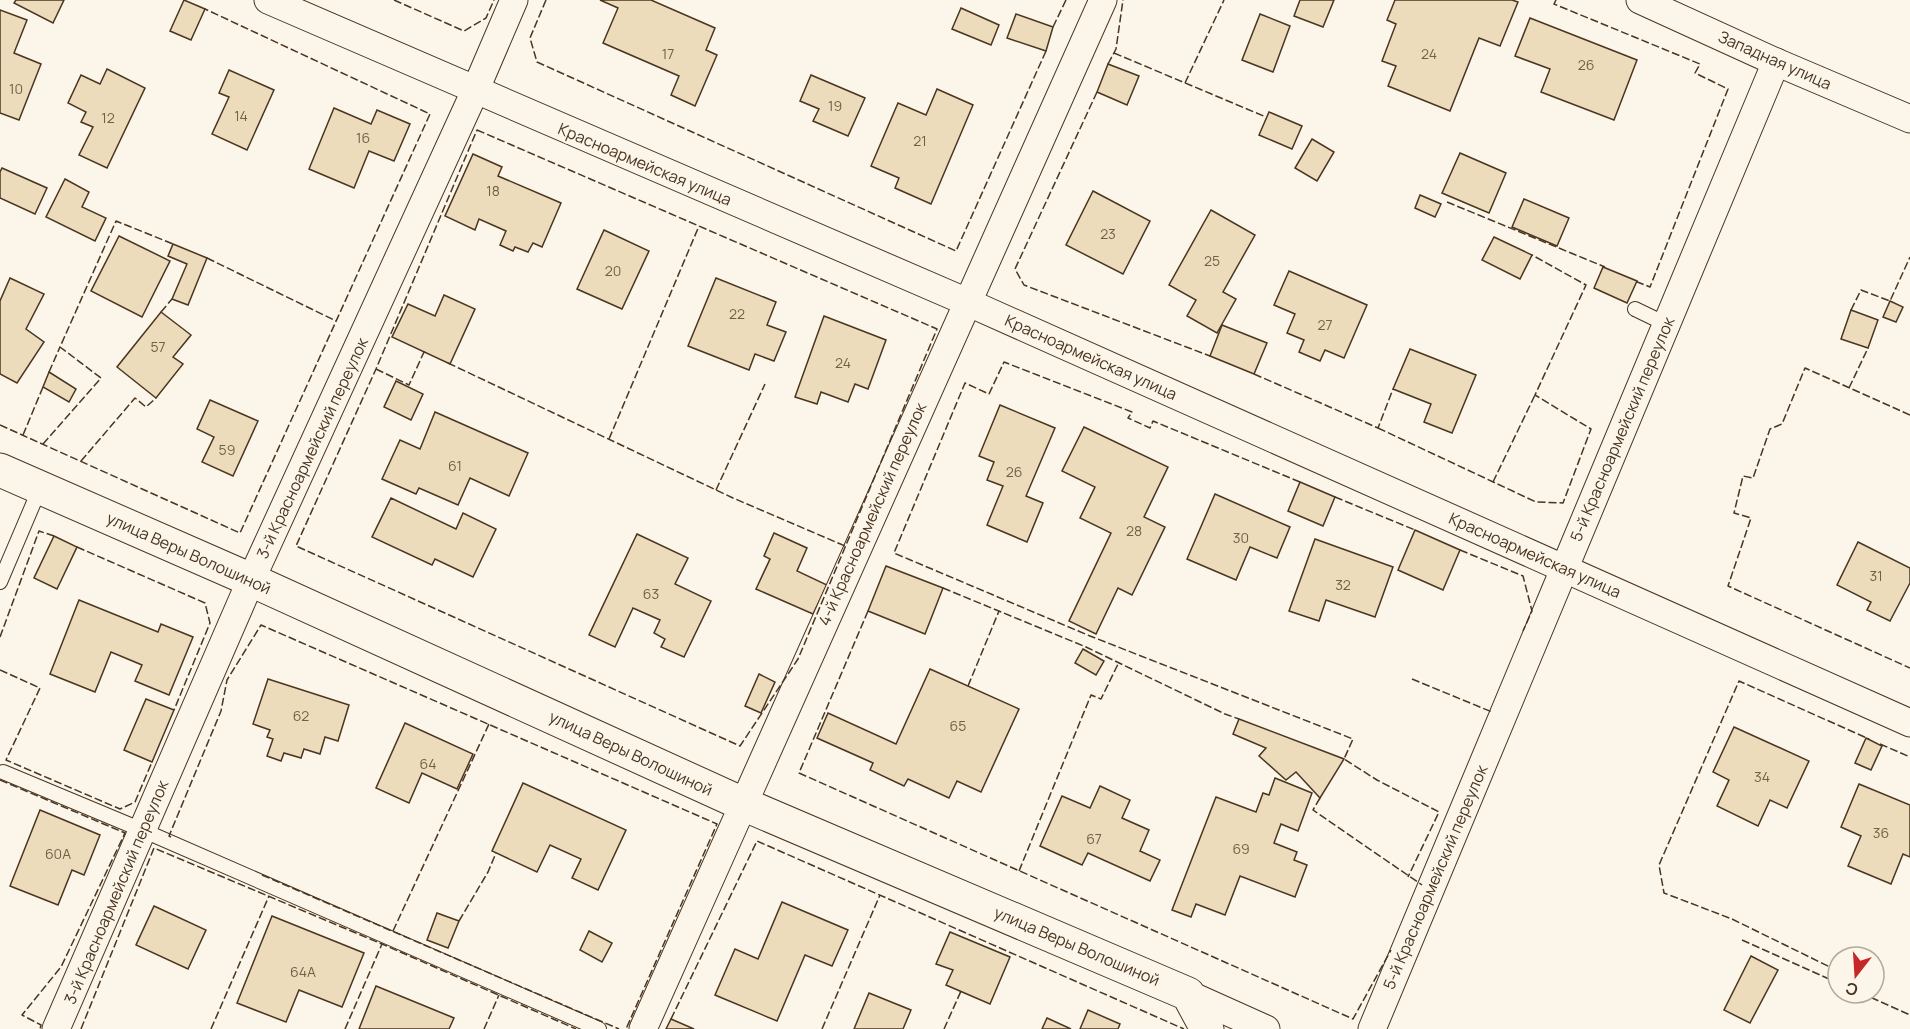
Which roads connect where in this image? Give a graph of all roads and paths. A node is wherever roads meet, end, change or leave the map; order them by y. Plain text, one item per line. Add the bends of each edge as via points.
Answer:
1 (268, 0) edge
2 (514, 0) edge
3 (1103, 0) edge
4 (1640, 0) edge
5 (1776, 62) junction
6 (475, 91) junction
7 (1910, 119) edge
8 (967, 302) junction
9 (1635, 309) dead end
10 (1666, 324) junction
11 (0, 470) edge
12 (40, 488) junction
13 (1564, 569) junction
14 (251, 580) junction
15 (0, 582) edge
16 (1910, 723) edge
17 (3, 772) dead end
18 (743, 804) junction
19 (142, 830) junction
20 (1188, 994) junction
21 (56, 1029) edge
22 (599, 1029) edge
23 (643, 1029) edge
24 (1207, 1029) edge
25 (1266, 1029) edge
26 (1372, 1029) edge

1 - 6 street, Красноармейская улица
2 - 6 street, 3-й Красноармейский переулок
3 - 8 street, 4-й Красноармейский переулок
4 - 5 street, Западная улица
5 - 7 street, Западная улица
5 - 10 street, 5-й Красноармейский переулок
6 - 8 street, Красноармейская улица
6 - 14 street, 3-й Красноармейский переулок
8 - 13 street, Красноармейская улица
8 - 18 street, 4-й Красноармейский переулок
9 - 10 lane
10 - 13 street, 5-й Красноармейский переулок
11 - 12 street, улица Веры Волошиной
12 - 14 street, улица Веры Волошиной
12 - 15 lane
13 - 16 street, Красноармейская улица
13 - 26 street, 5-й Красноармейский переулок
14 - 18 street, улица Веры Волошиной
14 - 19 street, 3-й Красноармейский переулок
17 - 19 lane
18 - 20 street, улица Веры Волошиной
18 - 23 street, 4-й Красноармейский переулок
19 - 21 street, 3-й Красноармейский переулок
19 - 22 lane
20 - 24 street
20 - 25 street, улица Веры Волошиной

